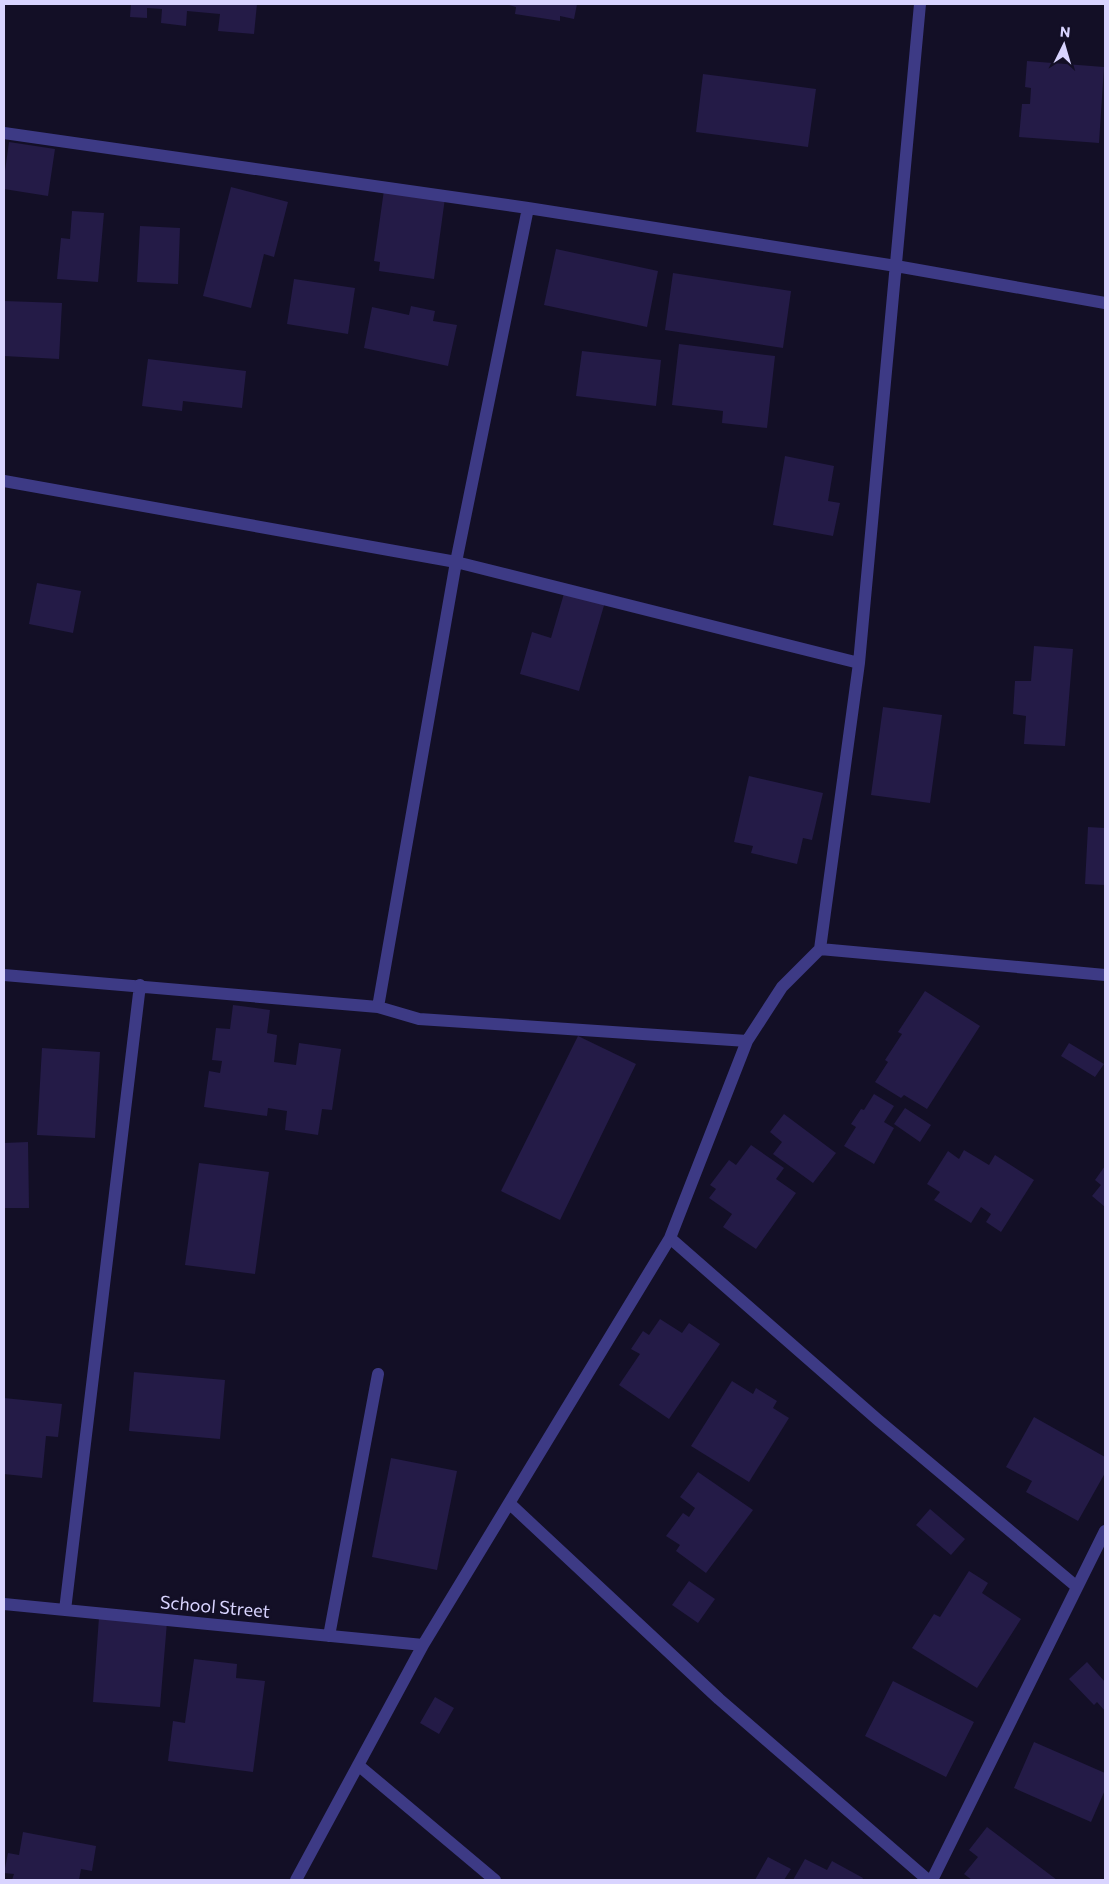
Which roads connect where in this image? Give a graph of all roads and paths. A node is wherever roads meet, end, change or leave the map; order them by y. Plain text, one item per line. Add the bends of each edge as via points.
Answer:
1 (920, 4) edge
2 (4, 133) edge
3 (528, 208) junction
4 (896, 266) junction
5 (1105, 303) edge
6 (4, 481) edge
7 (456, 562) junction
8 (859, 664) junction
9 (820, 949) junction
10 (4, 975) edge
11 (1105, 976) edge
12 (140, 985) junction
13 (378, 1007) junction
14 (747, 1041) junction
15 (670, 1238) junction
16 (378, 1374) dead end
17 (509, 1503) junction
18 (1105, 1531) edge
19 (1077, 1587) junction
20 (4, 1604) edge
21 (65, 1610) junction
22 (329, 1636) junction
23 (423, 1644) junction
24 (358, 1765) junction
25 (296, 1880) edge
26 (495, 1880) edge
27 (928, 1880) edge
28 (932, 1880) edge

1 - 4 street
2 - 3 street
3 - 4 street
3 - 7 street
4 - 5 street
4 - 8 street
6 - 7 street
7 - 8 street
7 - 13 street
8 - 9 street
9 - 11 street
9 - 14 street via 782,987
10 - 12 street
12 - 13 street
12 - 21 street
13 - 14 street via 420,1019
14 - 15 street
15 - 17 street
15 - 19 street via 878,1420
16 - 22 street
17 - 23 street
17 - 27 street via 719,1700
18 - 19 street
19 - 28 street
20 - 21 street, School Street
21 - 22 street, School Street
22 - 23 street, School Street
23 - 24 street
24 - 25 street
24 - 26 street

